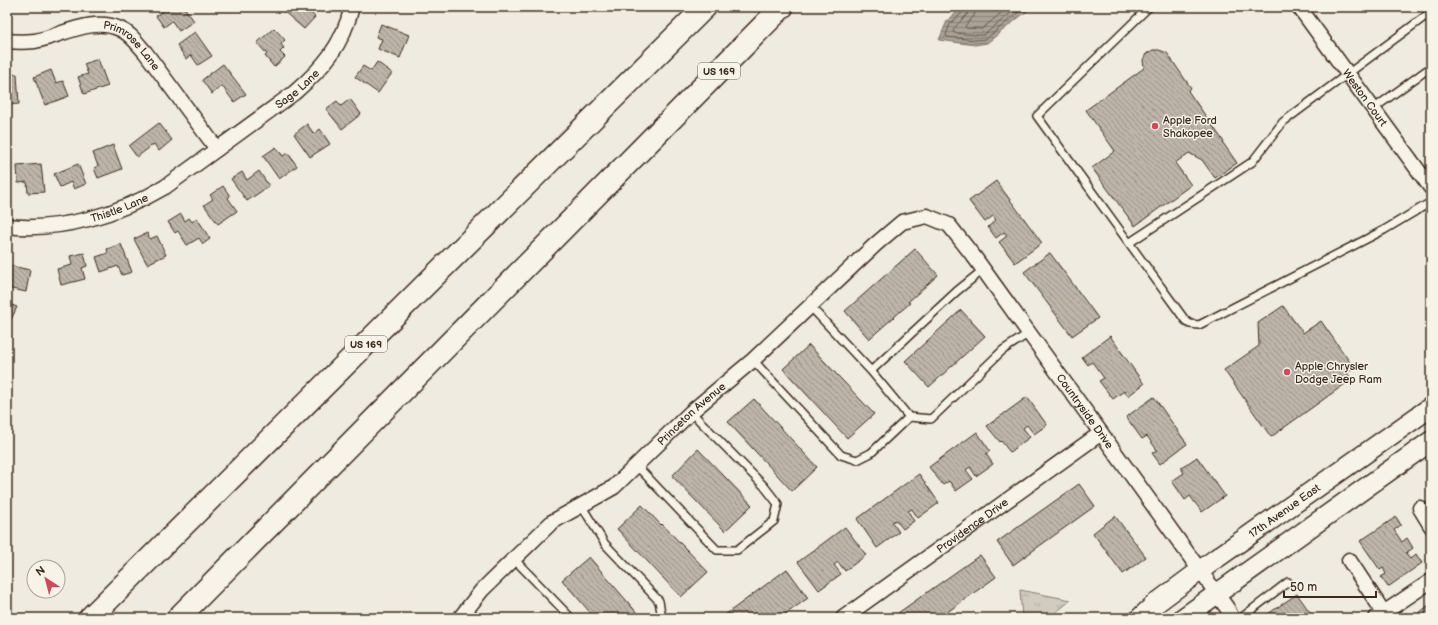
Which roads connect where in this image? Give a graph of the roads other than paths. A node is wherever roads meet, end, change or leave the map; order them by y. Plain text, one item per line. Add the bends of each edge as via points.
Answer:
1 (352, 7) edge
2 (691, 7) edge
3 (706, 7) edge
4 (782, 7) edge
5 (798, 7) edge
6 (1149, 7) edge
7 (1299, 7) edge
8 (1431, 12) edge
9 (7, 41) edge
10 (1431, 67) edge
11 (642, 70) junction
12 (1347, 73) junction
13 (1373, 109) junction
14 (656, 134) junction
15 (217, 149) junction
16 (1431, 188) edge
17 (1431, 202) edge
18 (927, 216) joint
19 (7, 226) edge
20 (1130, 243) junction
21 (983, 270) junction
22 (810, 306) junction
23 (1029, 333) junction
24 (753, 360) junction
25 (871, 371) junction
26 (1431, 407) edge
27 (691, 412) junction
28 (910, 417) junction
29 (1101, 433) junction
30 (1431, 441) edge
31 (636, 465) junction
32 (581, 505) junction
33 (1420, 508) dead end
34 (1431, 526) edge
35 (514, 559) junction
36 (1349, 560) dead end
37 (1200, 571) junction
38 (1431, 581) edge
39 (1288, 582) dead end
40 (1217, 594) junction
41 (1380, 615) edge
42 (848, 616) edge
43 (90, 618) edge
44 (178, 618) edge
45 (460, 618) edge
46 (570, 618) edge
47 (662, 618) edge
48 (1140, 618) edge
49 (1183, 618) edge
50 (1232, 618) edge
51 (1241, 618) edge

1 - 15 street, Sage Lane via 348,25 337,46 312,77
2 - 11 highway
3 - 11 highway, US 169
4 - 14 highway, US 169
5 - 14 highway
6 - 20 lane via 1037,116
7 - 12 street, Weston Court
8 - 12 lane
9 - 15 street, Primrose Lane via 36,41 90,26 119,28 133,38 145,52
10 - 13 lane
11 - 43 highway, US 169
12 - 13 street, Weston Court
12 - 20 lane via 1283,122 1252,162
13 - 16 street, Weston Court
14 - 44 highway, US 169
15 - 19 street, Thistle Lane via 165,187 121,209 55,225
17 - 20 lane via 1384,230 1199,325 1190,324 1185,320
18 - 21 street, Countryside Drive via 949,225
18 - 22 street, Princeton Avenue via 902,222
21 - 23 street, Countryside Drive
21 - 25 lane
22 - 24 street, Princeton Avenue
22 - 25 lane
23 - 28 lane via 1003,350 931,419
23 - 29 street, Countryside Drive
24 - 27 street, Princeton Avenue
24 - 28 lane via 841,455 857,460 871,454
25 - 28 lane
26 - 37 street, 17th Avenue East
27 - 31 street, Princeton Avenue
27 - 31 lane via 764,486 778,504 774,521 737,550 717,550
29 - 37 street, Countryside Drive
29 - 42 street, Providence Drive
30 - 40 street
31 - 32 street, Princeton Avenue via 614,487
32 - 35 street, Princeton Avenue via 552,522
32 - 47 lane via 605,544 659,601
33 - 34 street
35 - 45 street, Princeton Avenue via 482,590
35 - 46 lane
36 - 41 street
37 - 40 street, Countryside Drive
37 - 48 street, 17th Avenue East
38 - 41 street
39 - 51 lane
40 - 49 street
40 - 50 street, Countryside Drive

